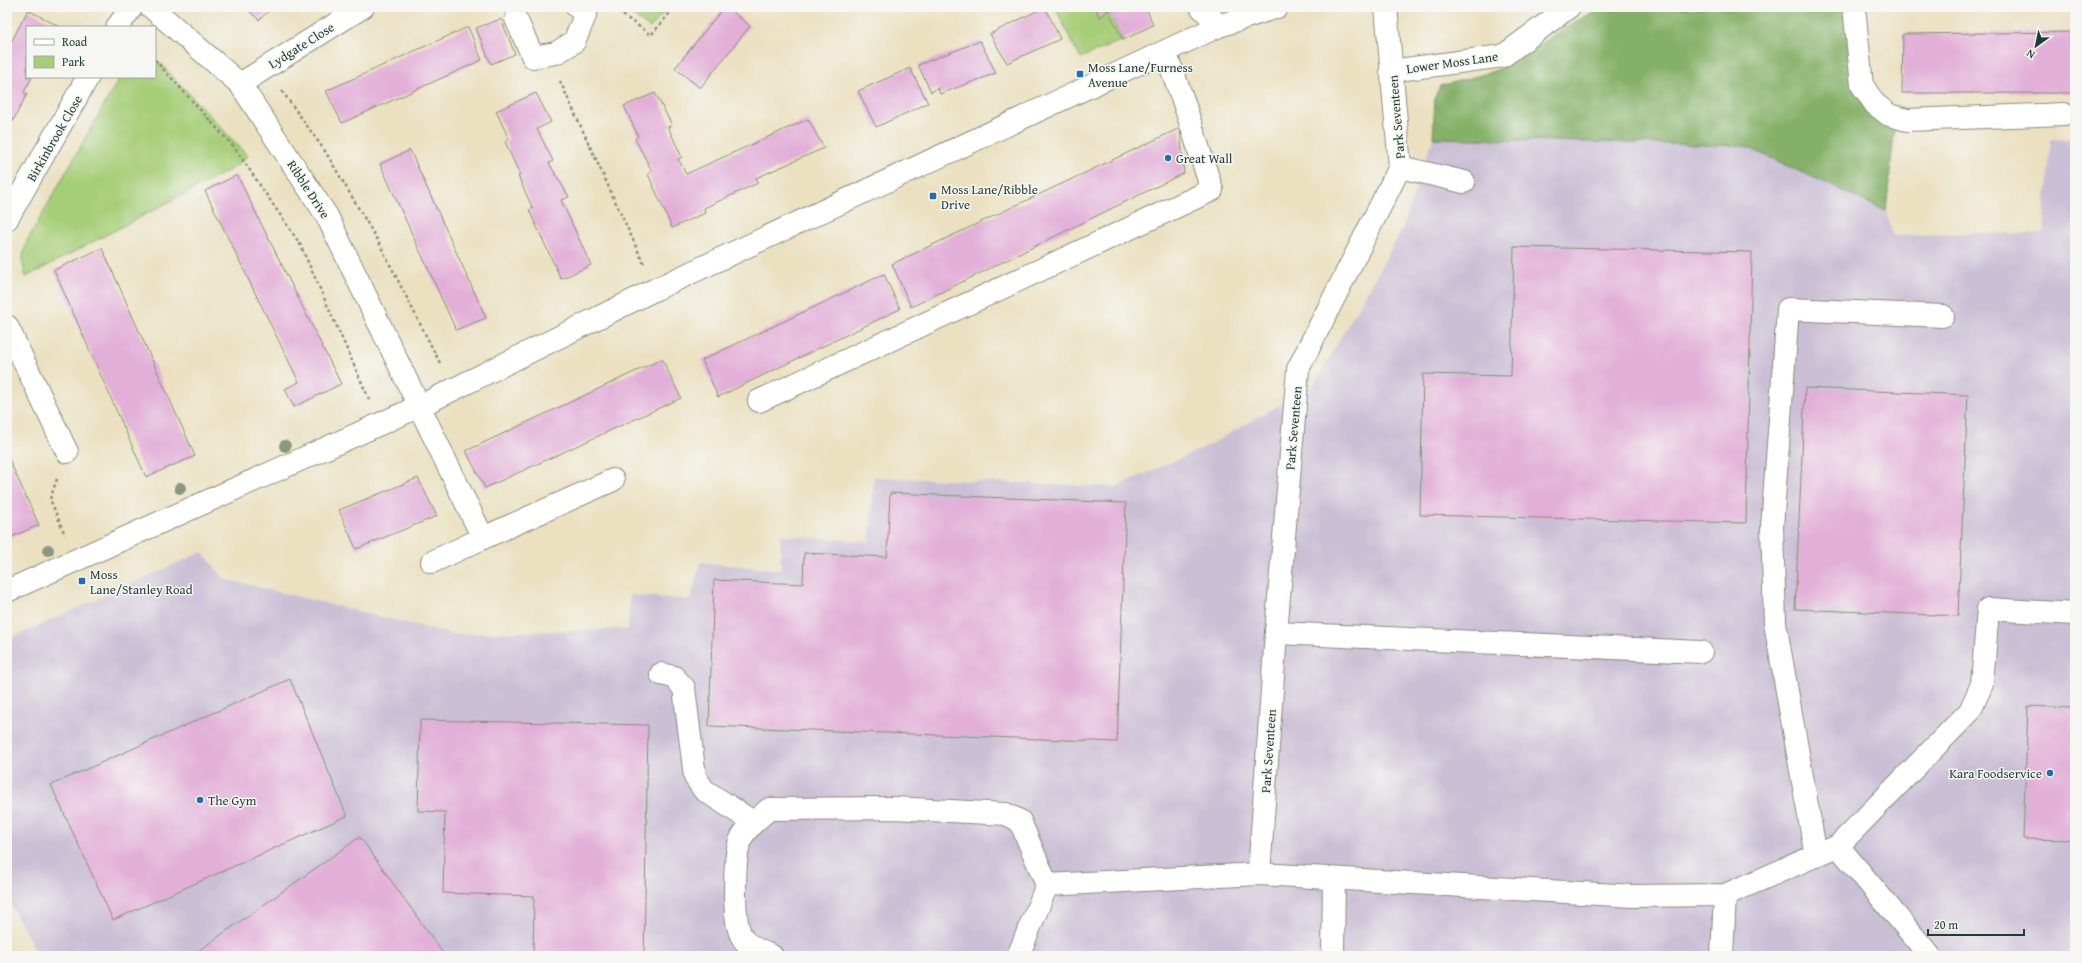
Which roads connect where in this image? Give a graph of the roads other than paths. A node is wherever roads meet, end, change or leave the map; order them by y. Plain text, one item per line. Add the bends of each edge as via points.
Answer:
1 (132, 7) edge
2 (151, 7) edge
3 (363, 7) edge
4 (577, 7) edge
5 (1201, 7) edge
6 (1277, 7) edge
7 (1386, 7) edge
8 (1569, 7) edge
9 (1854, 7) edge
10 (516, 19) dead end
11 (118, 26) edge
12 (1219, 26) junction
13 (1165, 52) junction
14 (1392, 71) junction
15 (87, 78) edge
16 (240, 84) junction
17 (2064, 114) dead end
18 (1400, 167) junction
19 (1464, 182) dead end
20 (7, 219) edge
21 (1943, 316) dead end
22 (7, 326) edge
23 (759, 401) dead end
24 (420, 406) junction
25 (67, 452) dead end
26 (613, 480) dead end
27 (483, 538) junction
28 (432, 562) dead end
29 (7, 591) edge
30 (2075, 614) edge
31 (1276, 633) junction
32 (1701, 652) dead end
33 (661, 674) dead end
34 (753, 822) junction
35 (1838, 846) junction
36 (1816, 856) junction
37 (1259, 874) junction
38 (1334, 878) junction
39 (1047, 885) junction
40 (1725, 895) junction
41 (1333, 955) dead end
42 (772, 956) edge
43 (1018, 956) edge
44 (1722, 956) edge
45 (1930, 956) edge

1 - 11 street
2 - 16 street, Ribble Drive
3 - 16 street, Lydgate Close
4 - 10 street via 586,14 574,42 556,53 533,57
5 - 12 street
6 - 12 street
7 - 14 street, Park Seventeen
8 - 14 street, Lower Moss Lane via 1503,56
9 - 17 street via 1862,85 1874,104 1889,115 1907,120
12 - 13 street
13 - 23 street via 1212,190
13 - 24 street via 656,290
14 - 18 street, Park Seventeen
15 - 20 street, Birkinbrook Close
16 - 24 street, Ribble Drive via 328,216
18 - 19 street
18 - 31 street, Park Seventeen via 1298,369
21 - 36 street via 1788,309 1772,528 1775,623
22 - 25 street
24 - 27 street, Ribble Drive
24 - 29 street
26 - 27 street
27 - 28 street
30 - 35 street via 1988,609 1982,684 1970,711
31 - 32 street
31 - 37 street, Park Seventeen
33 - 34 street via 674,677 684,688 695,777 704,790
34 - 39 street via 769,809 894,808 1006,814 1020,821
34 - 42 street via 740,840 735,919 742,938 755,949
35 - 36 street
35 - 45 street
36 - 40 street
37 - 38 street
37 - 39 street
38 - 40 street via 1633,896
38 - 41 street
39 - 43 street
40 - 44 street

